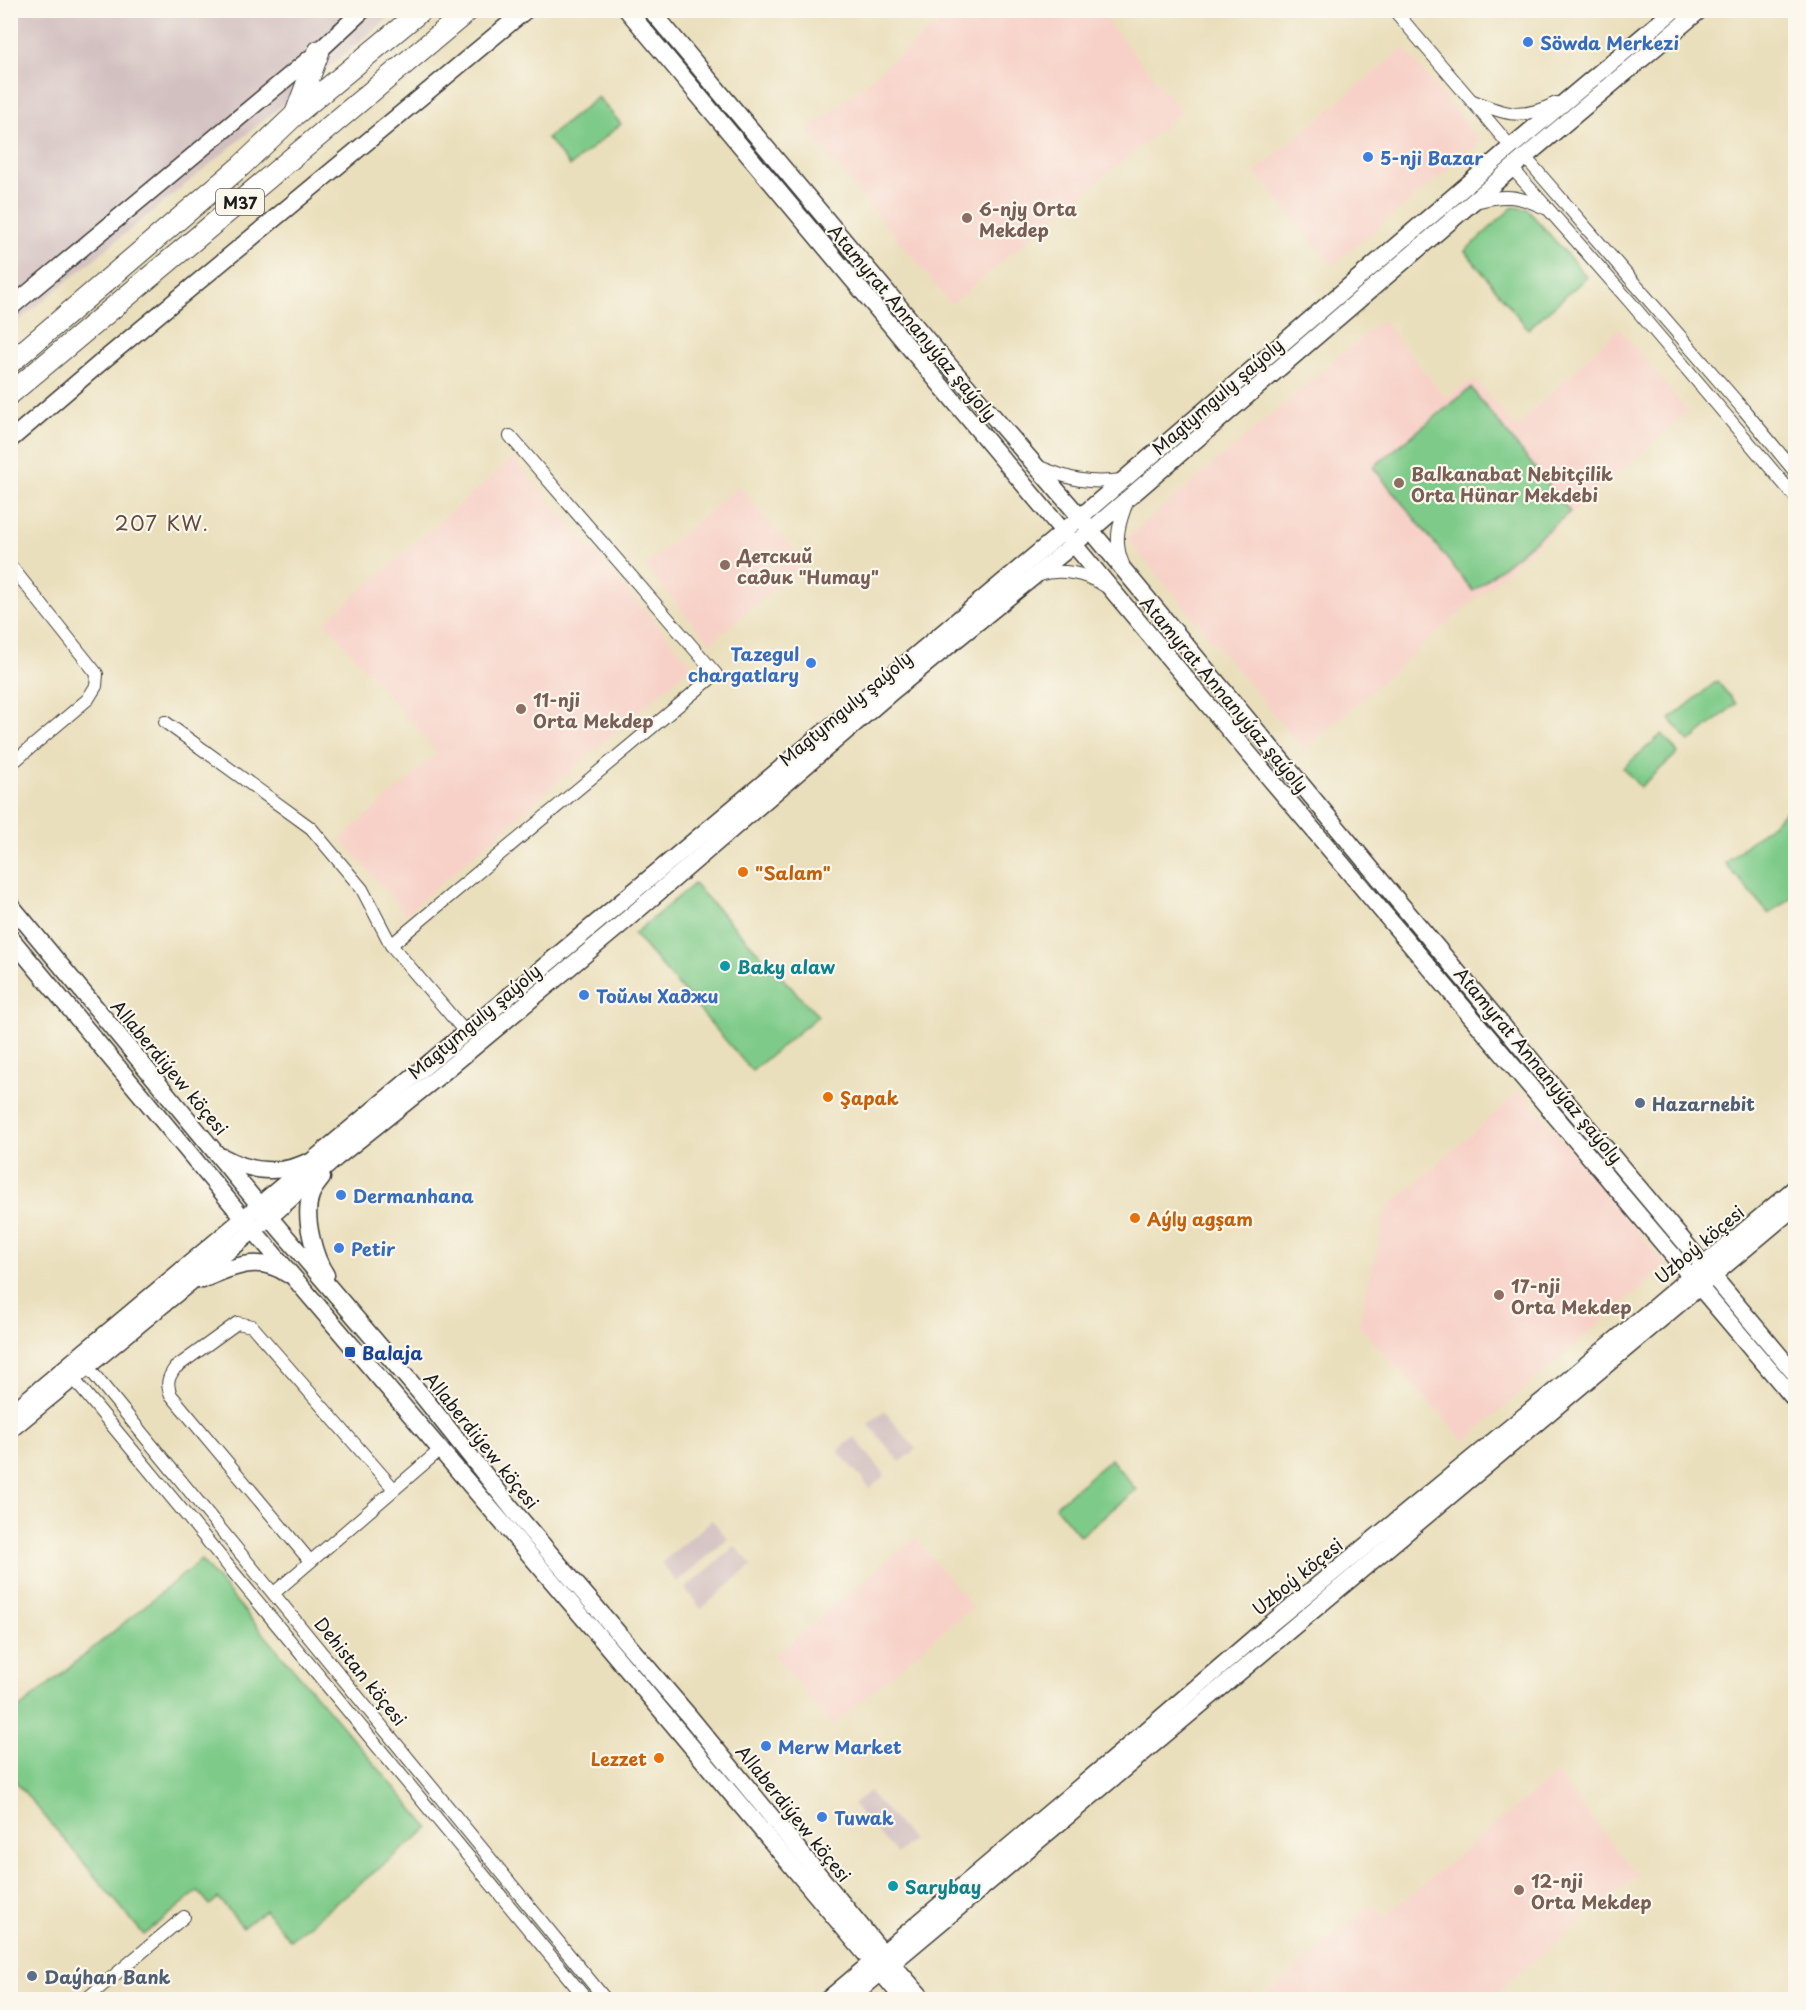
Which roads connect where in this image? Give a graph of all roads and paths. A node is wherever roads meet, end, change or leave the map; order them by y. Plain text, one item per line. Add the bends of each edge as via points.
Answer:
1 (363, 10) edge
2 (422, 10) edge
3 (469, 10) edge
4 (526, 10) edge
5 (627, 10) edge
6 (651, 10) edge
7 (1394, 10) edge
8 (1674, 10) edge
9 (1700, 10) edge
10 (319, 51) junction
11 (1576, 93) junction
12 (1471, 100) junction
13 (296, 115) junction
14 (1511, 147) junction
15 (1519, 163) junction
16 (1474, 202) junction
17 (1550, 210) junction
18 (10, 308) edge
19 (10, 363) edge
20 (10, 394) edge
21 (510, 436) dead end
22 (10, 440) edge
23 (1036, 466) junction
24 (1796, 473) edge
25 (1123, 480) junction
26 (1130, 496) junction
27 (1796, 498) edge
28 (1085, 524) junction
29 (1069, 537) junction
30 (10, 565) edge
31 (1032, 578) junction
32 (1132, 581) junction
33 (1113, 591) junction
34 (165, 722) dead end
35 (11, 762) edge
36 (10, 904) edge
37 (10, 937) edge
38 (391, 945) junction
39 (466, 1033) junction
40 (216, 1153) junction
41 (336, 1158) junction
42 (314, 1159) junction
43 (1796, 1187) edge
44 (1796, 1206) edge
45 (265, 1211) junction
46 (249, 1225) junction
47 (1708, 1270) junction
48 (294, 1278) junction
49 (1695, 1282) junction
50 (175, 1295) junction
51 (348, 1308) junction
52 (87, 1366) junction
53 (1796, 1375) edge
54 (72, 1377) junction
55 (1796, 1401) edge
56 (10, 1414) edge
57 (10, 1430) edge
58 (440, 1450) junction
59 (394, 1489) junction
60 (310, 1561) junction
61 (274, 1593) junction
62 (184, 1917) dead end
63 (882, 1962) junction
64 (85, 2000) edge
65 (587, 2000) edge
66 (606, 2000) edge
67 (827, 2000) edge
68 (848, 2000) edge
69 (904, 2000) edge
70 (924, 2000) edge

1 - 10 street
2 - 13 highway, M37 / M37
3 - 20 highway, M37 / M37
4 - 22 street
5 - 29 street, Atamyrat Annanyýaz şaýoly
6 - 23 street, Atamyrat Annanyýaz şaýoly
7 - 12 street
8 - 11 street, Magtymguly şaýoly
9 - 15 street, Magtymguly şaýoly
10 - 13 highway
10 - 18 street
11 - 12 street via 1525,115
11 - 14 street, Magtymguly şaýoly
12 - 14 street
13 - 19 highway, M37 / M37
14 - 25 street, Magtymguly şaýoly
15 - 16 street, Magtymguly şaýoly
15 - 17 street
15 - 24 street via 1729,393
16 - 17 street via 1520,197
16 - 26 street, Magtymguly şaýoly
17 - 27 street
21 - 38 street via 716,674
23 - 25 street via 1067,479
23 - 28 street, Atamyrat Annanyýaz şaýoly
25 - 28 street, Magtymguly şaýoly
26 - 28 street, Magtymguly şaýoly
26 - 32 street via 1117,536 1118,552
28 - 29 street, Magtymguly şaýoly
28 - 32 street, Atamyrat Annanyýaz şaýoly
29 - 31 street, Magtymguly şaýoly
29 - 33 street, Atamyrat Annanyýaz şaýoly
29 - 39 street, Magtymguly şaýoly
30 - 35 street via 97,674 96,686 88,699
31 - 33 street via 1064,572 1097,581
31 - 41 street, Magtymguly şaýoly
32 - 47 street, Atamyrat Annanyýaz şaýoly
33 - 49 street, Atamyrat Annanyýaz şaýoly
34 - 38 street via 311,828 362,889
36 - 40 street, Allaberdiýew köçesi
37 - 46 street, Allaberdiýew köçesi
38 - 39 street
39 - 42 street, Magtymguly şaýoly
40 - 42 street via 236,1164 267,1171
40 - 45 street, Allaberdiýew köçesi
41 - 45 street, Magtymguly şaýoly
41 - 51 street via 311,1194 309,1212 321,1269
42 - 45 street, Magtymguly şaýoly
43 - 47 street, Uzboý köçesi
44 - 47 street, Uzboý köçesi
45 - 46 street, Magtymguly şaýoly
45 - 51 street, Allaberdiýew köçesi
46 - 48 street, Allaberdiýew köçesi
46 - 50 street, Magtymguly şaýoly
46 - 56 street, Magtymguly şaýoly
47 - 49 street, Uzboý köçesi
47 - 53 street, Atamyrat Annanyýaz şaýoly
48 - 50 street via 273,1265 241,1264
48 - 58 street, Allaberdiýew köçesi
49 - 55 street, Atamyrat Annanyýaz şaýoly
49 - 63 street, Uzboý köçesi via 1568,1380 1269,1625
50 - 52 street, Magtymguly şaýoly
51 - 63 street, Allaberdiýew köçesi via 689,1716
52 - 54 street, Magtymguly şaýoly
52 - 61 street, Dehistan köçesi
54 - 57 street, Magtymguly şaýoly
54 - 65 street, Dehistan köçesi
58 - 59 street
58 - 63 street, Allaberdiýew köçesi
59 - 60 street
59 - 60 street via 252,1326 237,1323 175,1368 168,1378 171,1395
60 - 61 street
61 - 66 street, Dehistan köçesi
62 - 64 street
63 - 67 street, Uzboý köçesi
63 - 68 street, Uzboý köçesi
63 - 69 street, Allaberdiýew köçesi
63 - 70 street, Allaberdiýew köçesi

